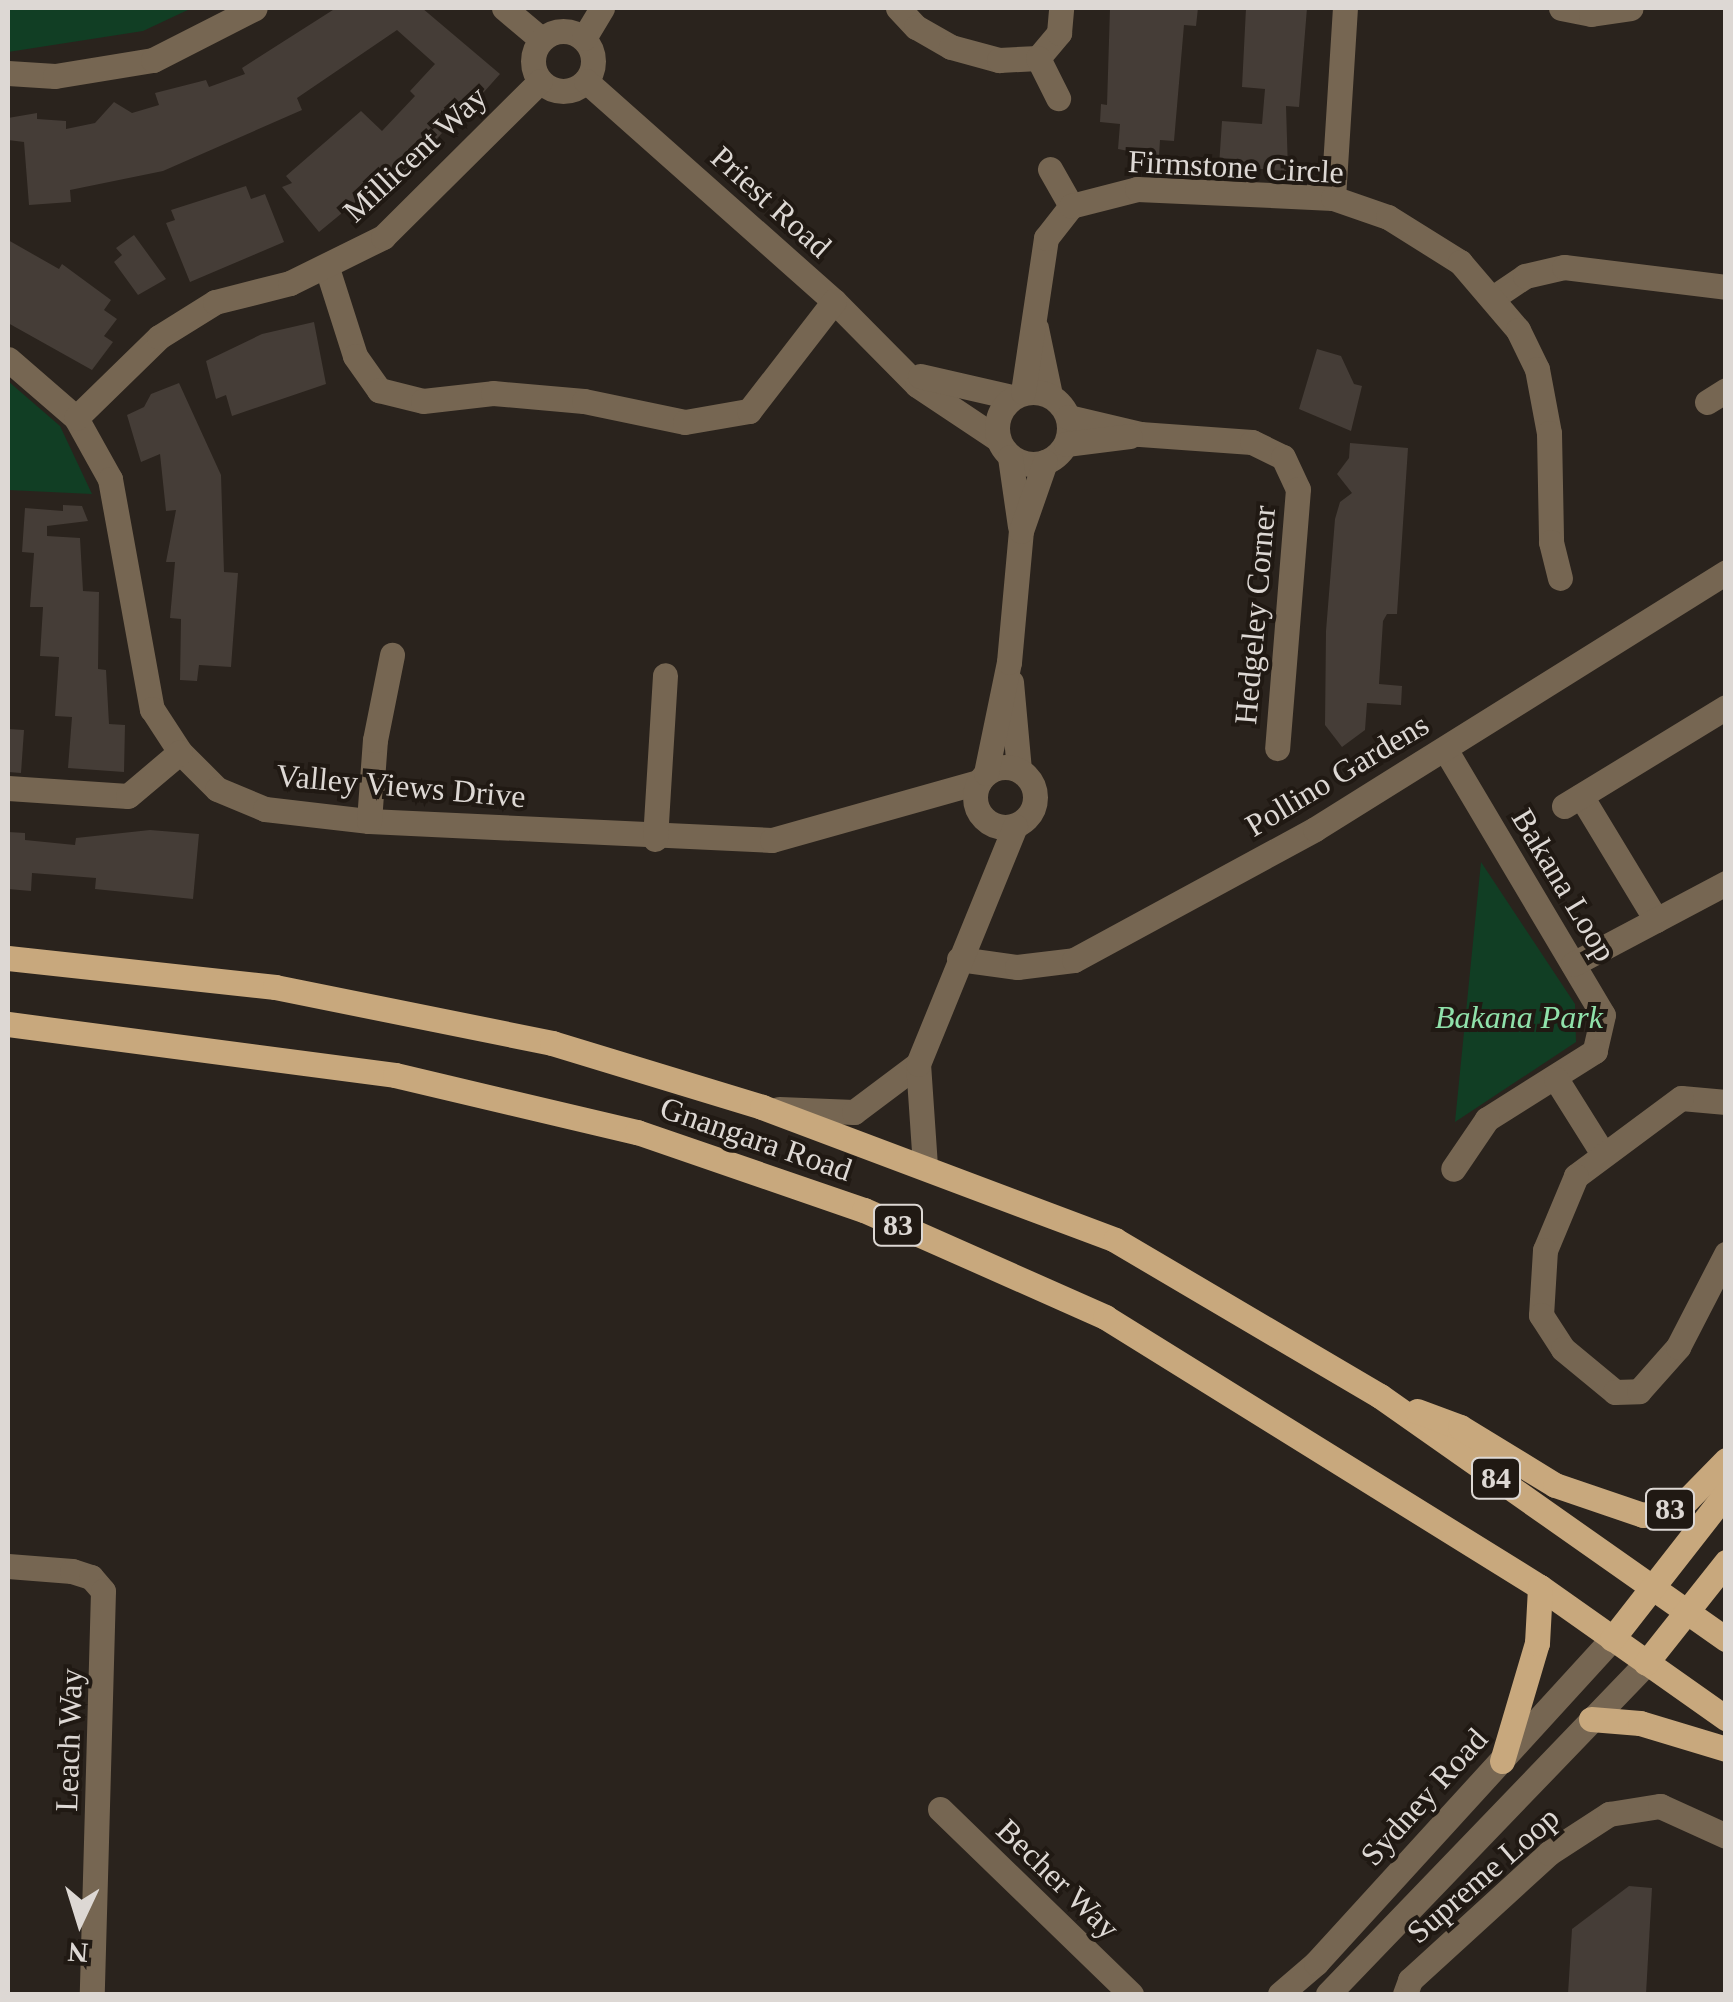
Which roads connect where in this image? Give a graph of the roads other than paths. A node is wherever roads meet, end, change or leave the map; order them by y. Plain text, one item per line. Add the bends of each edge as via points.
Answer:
1 (255, 8) edge
2 (504, 8) edge
3 (602, 8) edge
4 (898, 8) edge
5 (1061, 8) edge
6 (1346, 8) edge
7 (1561, 8) edge
8 (1631, 8) edge
9 (584, 38) junction
10 (541, 39) junction
11 (1038, 58) junction
12 (8, 73) edge
13 (586, 81) junction
14 (540, 82) junction
15 (1058, 98) dead end
16 (1050, 168) dead end
17 (1333, 198) junction
18 (1071, 206) junction
19 (327, 268) junction
20 (1726, 287) edge
21 (1494, 297) junction
22 (834, 301) junction
23 (1035, 323) junction
24 (8, 360) edge
25 (911, 373) junction
26 (1018, 395) junction
27 (1050, 395) junction
28 (1068, 416) junction
29 (76, 418) junction
30 (1140, 434) junction
31 (1066, 444) junction
32 (1004, 448) junction
33 (1045, 462) junction
34 (1021, 531) junction
35 (1726, 572) edge
36 (1560, 578) dead end
37 (392, 654) dead end
38 (1009, 662) junction
39 (665, 675) dead end
40 (1726, 707) edge
41 (1277, 748) dead end
42 (1446, 749) junction
43 (180, 752) junction
44 (1019, 770) junction
45 (8, 788) edge
46 (981, 794) junction
47 (369, 822) junction
48 (1016, 826) junction
49 (655, 839) junction
50 (992, 880) junction
51 (1724, 888) edge
52 (1656, 920) junction
53 (8, 958) edge
54 (959, 958) junction
55 (1573, 964) junction
56 (8, 1024) edge
57 (918, 1064) junction
58 (1556, 1078) junction
59 (1726, 1102) edge
60 (762, 1107) junction
61 (1602, 1154) junction
62 (925, 1166) junction
63 (1453, 1169) dead end
64 (1726, 1254) edge
65 (1380, 1396) junction
66 (1726, 1460) edge
67 (1726, 1493) edge
68 (1726, 1562) edge
69 (8, 1566) edge
70 (1540, 1587) junction
71 (1653, 1589) junction
72 (1688, 1612) junction
73 (1612, 1639) junction
74 (1726, 1639) edge
75 (1646, 1663) junction
76 (1726, 1718) edge
77 (1591, 1719) junction
78 (1726, 1748) edge
79 (1502, 1761) junction
80 (940, 1809) dead end
81 (1726, 1836) edge
82 (92, 1994) edge
83 (1131, 1994) edge
84 (1280, 1994) edge
85 (1328, 1994) edge
86 (1405, 1994) edge

1 - 12 street via 153,60 55,76
2 - 10 street
3 - 9 street
4 - 11 street via 951,47 999,60
5 - 11 street via 1059,33
6 - 17 street
7 - 8 street via 1591,14
9 - 10 street via 562,30
9 - 13 street via 594,59
10 - 14 street via 532,60
11 - 15 street
13 - 14 street via 558,91
13 - 22 street, Priest Road
14 - 19 street, Millicent Way via 383,237
16 - 18 street
17 - 18 street, Firmstone Circle via 1136,189
17 - 21 street, Firmstone Circle via 1426,238
18 - 23 street via 1046,238
19 - 22 street via 355,356 379,390 423,401 492,393 584,401 685,422 750,411
19 - 29 street, Millicent Way via 215,302 159,337
20 - 21 street via 1564,267 1525,276
21 - 36 street, Firmstone Circle via 1536,369 1550,433 1551,542
22 - 25 street, Priest Road
23 - 26 street
23 - 27 street
24 - 29 street, Valley Views Drive
25 - 26 street, Priest Road
25 - 32 street, Priest Road via 917,385
26 - 27 street
26 - 32 street via 998,418
27 - 28 street
28 - 30 street, Hedgeley Corner
28 - 31 street
29 - 43 street, Valley Views Drive via 110,478 140,668 152,708
30 - 31 street, Hedgeley Corner
30 - 41 street, Hedgeley Corner via 1252,442 1283,458 1298,489
31 - 33 street
32 - 33 street
32 - 34 street
33 - 34 street
34 - 38 street
35 - 42 street, Pollino Gardens
37 - 47 street via 375,740
38 - 44 street
38 - 46 street
39 - 49 street
40 - 52 street via 1573,801
42 - 54 street, Pollino Gardens via 1074,960 1017,967
42 - 55 street, Bakana Loop
43 - 45 street via 128,796
43 - 47 street, Valley Views Drive via 217,789 265,808
44 - 46 street
44 - 48 street via 1036,799
46 - 48 street
46 - 49 street, Valley Views Drive via 896,807 772,840
46 - 50 street
47 - 49 street, Valley Views Drive
48 - 50 street
50 - 54 street
51 - 52 street
52 - 55 street
53 - 60 main road, Gnangara Road / 83 via 275,987 424,1014 552,1043
54 - 57 street
55 - 58 street, Bakana Loop via 1603,1015 1602,1034 1583,1062
56 - 70 main road, Gnangara Road / 83 via 395,1075 636,1132 864,1210 1105,1317
57 - 60 street via 854,1112
57 - 62 street
58 - 61 street
58 - 63 street, Bakana Loop via 1487,1119
59 - 61 street via 1681,1098
60 - 62 main road, Gnangara Road / 83
61 - 64 street via 1576,1176 1545,1250 1542,1315 1563,1349 1615,1392 1639,1391 1678,1347
62 - 65 main road, Gnangara Road / 83 via 1139,1252
65 - 66 main road, 83 via 1460,1427 1555,1485 1643,1515 1682,1505
65 - 71 main road, Gnangara Road / 84
67 - 71 main road, 83
68 - 72 main road, 83
69 - 82 street, Leach Way via 72,1571 91,1577 103,1591
70 - 73 main road, Gnangara Road / 83
70 - 79 main road via 1537,1643
71 - 72 main road, 84
71 - 73 main road
72 - 74 main road, 84
72 - 75 main road, 83
73 - 75 main road, 83
73 - 79 street, Sydney Road
75 - 76 main road
75 - 77 street, Sydney Road
77 - 78 main road via 1640,1723
77 - 85 street, Sydney Road
79 - 84 street, Sydney Road
80 - 83 street, Becher Way
81 - 86 street, Supreme Loop via 1660,1806 1610,1814 1549,1853 1410,1980

